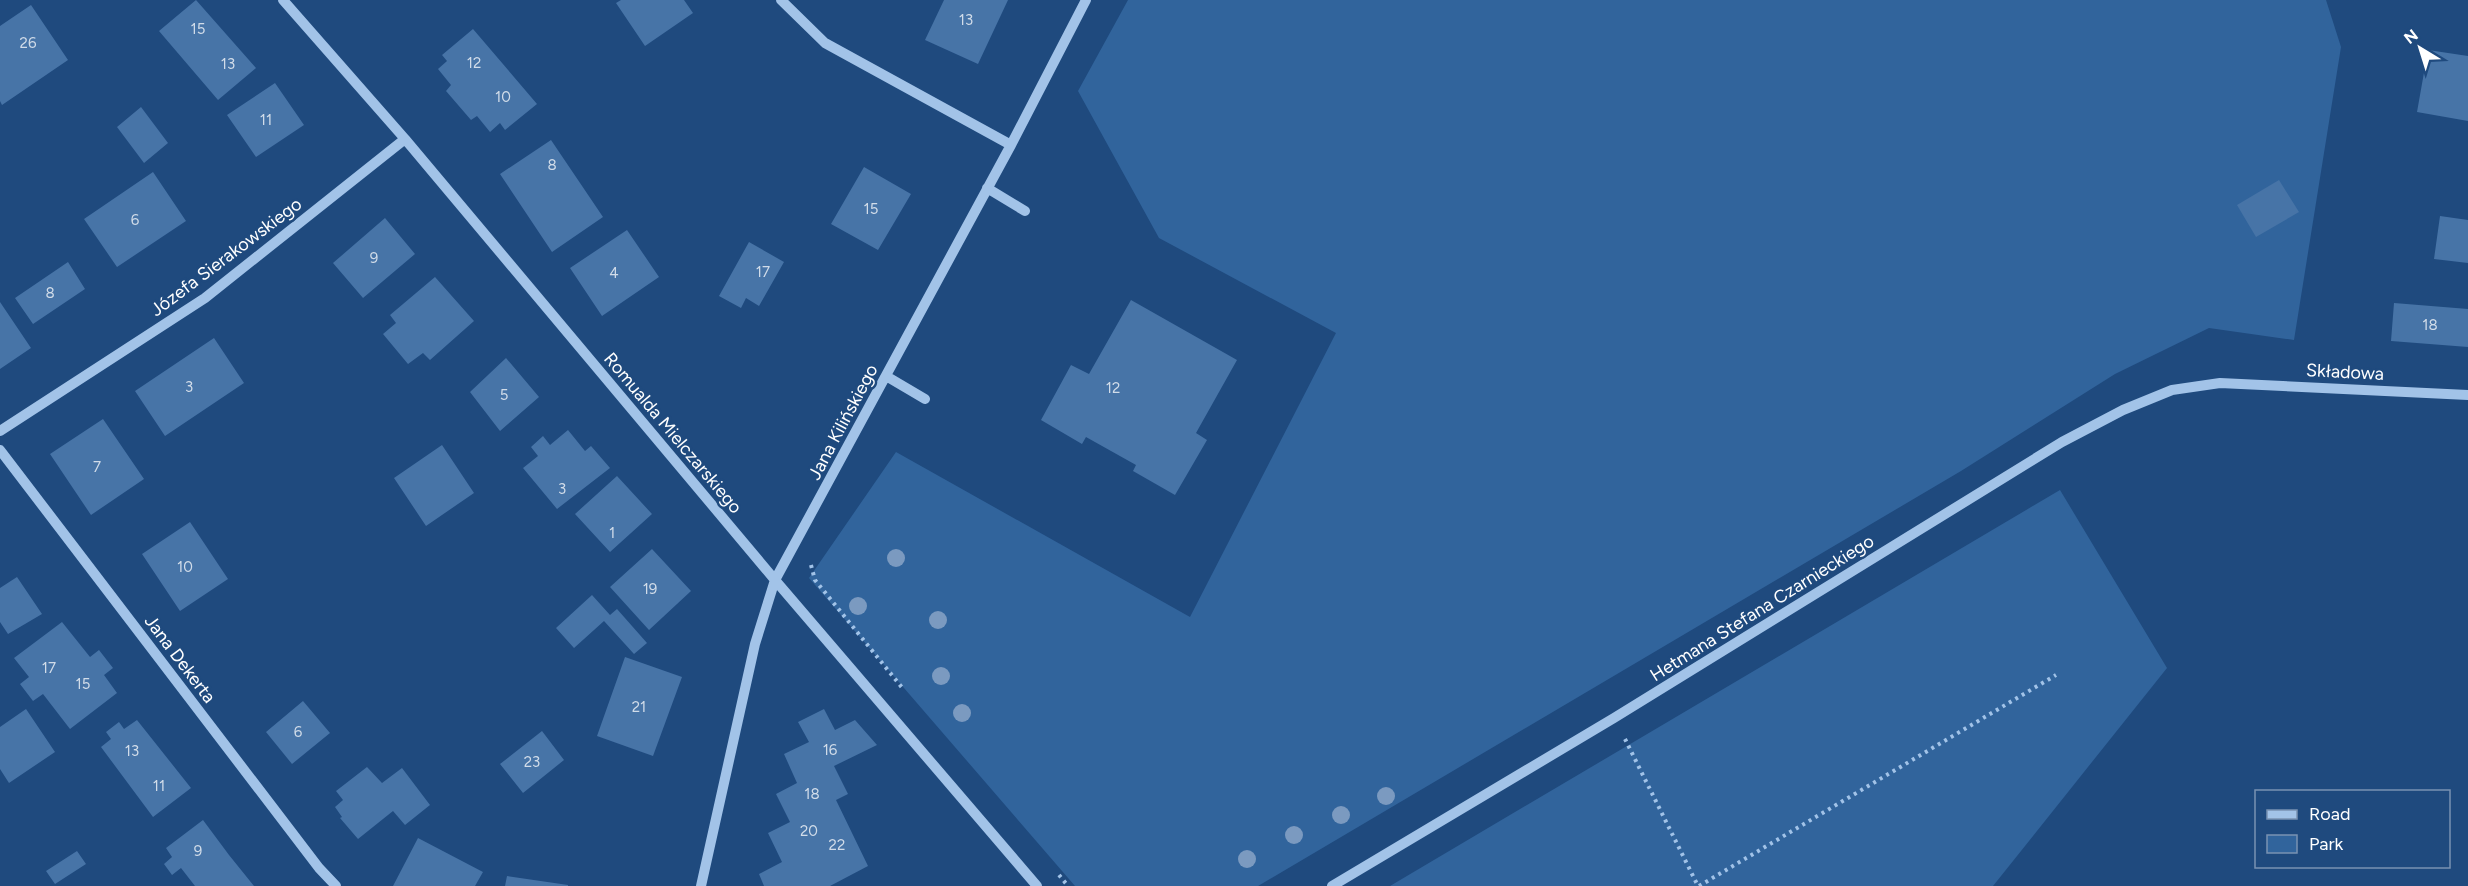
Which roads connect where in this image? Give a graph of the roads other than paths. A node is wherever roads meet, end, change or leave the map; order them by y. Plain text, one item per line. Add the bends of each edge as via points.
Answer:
1 (284, 0) edge
2 (781, 0) edge
3 (1086, 0) edge
4 (405, 139) junction
5 (1011, 145) junction
6 (987, 188) junction
7 (1025, 211) dead end
8 (886, 376) junction
9 (2220, 382) joint
10 (2468, 395) edge
11 (925, 399) dead end
12 (0, 431) edge
13 (0, 450) edge
14 (775, 580) junction
15 (336, 886) edge
16 (701, 886) edge
17 (1038, 886) edge
18 (1332, 886) edge

1 - 4 street, Romualda Mielczarskiego
2 - 5 street via 825,44
3 - 5 street, Jana Kilińskiego
4 - 12 street, Józefa Sierakowskiego via 205,298
4 - 14 street, Romualda Mielczarskiego
5 - 6 street, Jana Kilińskiego
6 - 7 street
6 - 8 street, Jana Kilińskiego
8 - 11 street
8 - 14 street, Jana Kilińskiego
9 - 10 street, Składowa
9 - 18 street, Hetmana Stefana Czarnieckiego via 2172,390 2062,442 1614,718
13 - 15 street, Jana Dekerta
14 - 16 street, Jana Kilińskiego via 755,644
14 - 17 street, Romualda Mielczarskiego

